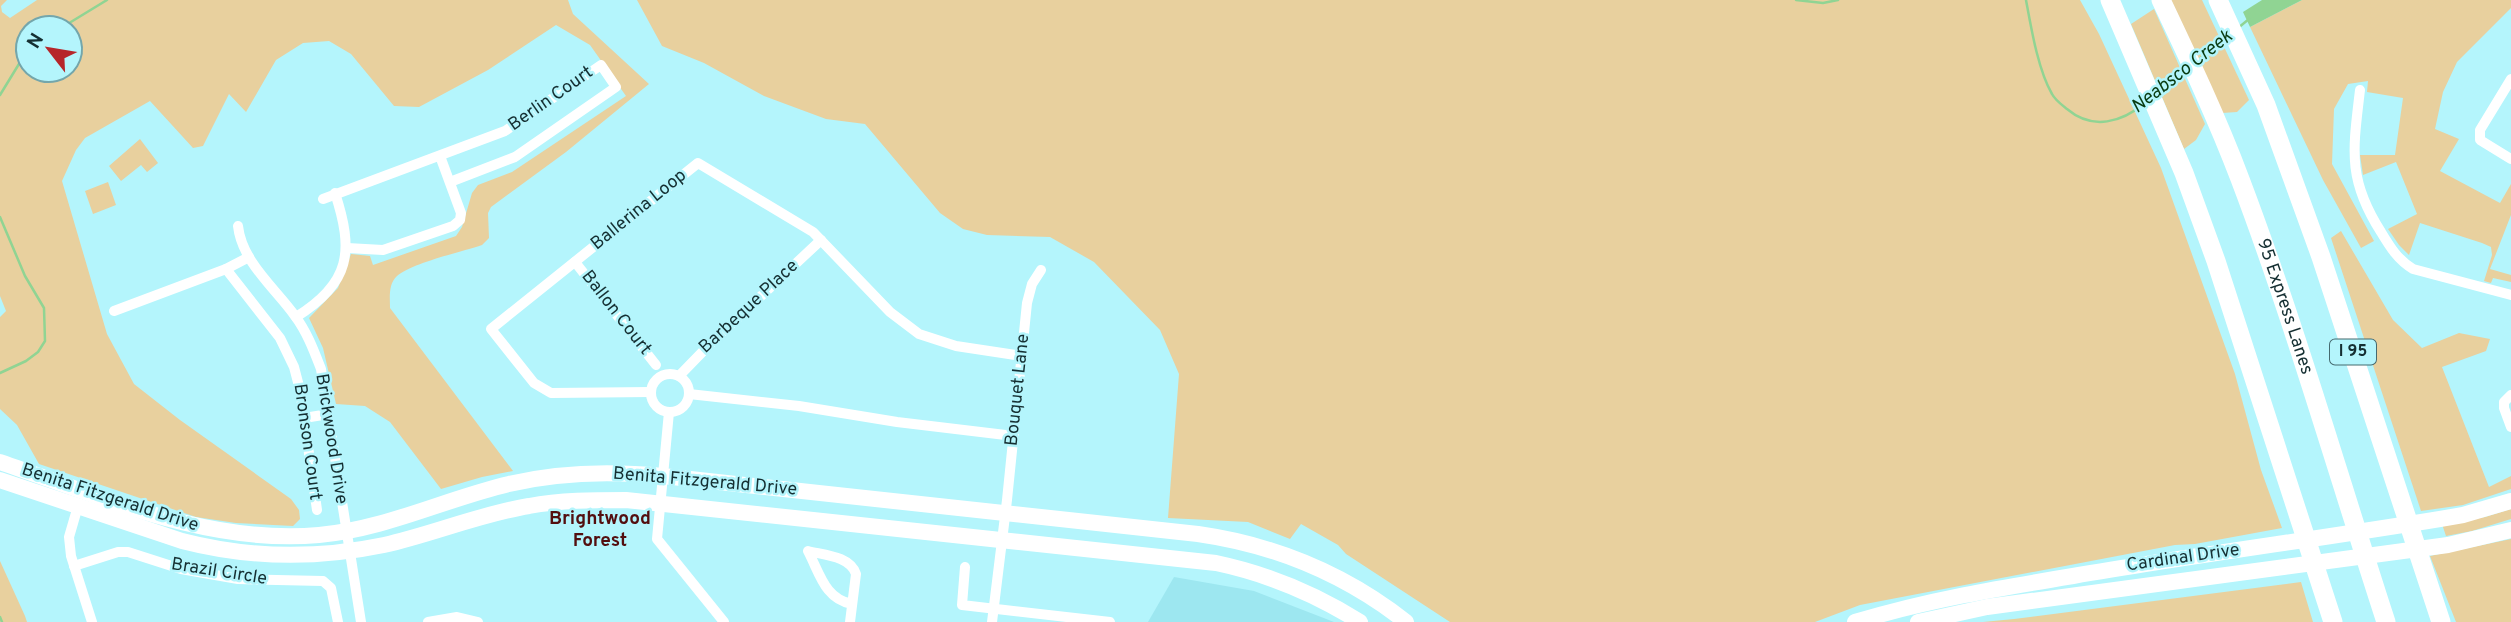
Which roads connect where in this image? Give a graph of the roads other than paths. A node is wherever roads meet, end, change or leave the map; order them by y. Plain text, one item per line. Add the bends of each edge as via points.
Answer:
1 (2095, 0) edge
2 (2110, 0) edge
3 (2218, 0) edge
4 (2161, 1) edge
5 (2121, 37) junction
6 (2511, 79) edge
7 (2360, 90) dead end
8 (440, 156) junction
9 (2511, 159) edge
10 (450, 182) junction
11 (335, 193) junction
12 (323, 199) dead end
13 (238, 226) dead end
14 (821, 240) junction
15 (347, 248) junction
16 (249, 257) junction
17 (575, 262) junction
18 (226, 270) junction
19 (1041, 270) dead end
20 (2511, 295) edge
21 (114, 311) dead end
22 (296, 317) junction
23 (1022, 356) junction
24 (656, 365) dead end
25 (679, 376) junction
26 (651, 392) junction
27 (689, 394) junction
28 (2511, 395) edge
29 (669, 412) junction
30 (329, 414) junction
31 (304, 418) junction
32 (2511, 427) edge
33 (1014, 436) junction
34 (0, 462) edge
35 (663, 476) junction
36 (0, 480) edge
37 (2511, 501) edge
38 (661, 502) junction
39 (78, 506) junction
40 (317, 510) dead end
41 (1006, 513) junction
42 (2511, 530) edge
43 (345, 532) junction
44 (1002, 540) junction
45 (348, 551) junction
46 (74, 566) junction
47 (965, 567) dead end
48 (852, 604) junction
49 (995, 609) junction
50 (2384, 616) edge
51 (92, 622) edge
52 (338, 622) edge
53 (360, 622) edge
54 (428, 622) edge
55 (478, 622) edge
56 (724, 622) edge
57 (850, 622) edge
58 (992, 622) edge
59 (1110, 622) edge
60 (1360, 622) edge
61 (1406, 622) edge
62 (1856, 622) edge
63 (1918, 622) edge
64 (2333, 622) edge
65 (2441, 622) edge

1 - 5 highway
2 - 5 highway
3 - 65 highway, I 95 via 2257,84 2344,322
4 - 50 highway, 95 Express Lanes via 2213,113 2266,250
5 - 64 highway via 2175,153 2216,261
6 - 9 street via 2480,130 2480,140
7 - 20 street via 2354,136 2356,181 2393,252 2411,267
8 - 10 street
8 - 10 street, Berlin Court via 505,131 601,65 616,87 515,156
8 - 11 street, Berlin Court
10 - 15 street via 461,213 453,226 383,250
11 - 12 street, Berlin Court
11 - 15 street
13 - 16 street, Brickwood Drive
14 - 17 street, Ballerina Loop via 698,163
14 - 23 street, Ballerina Loop via 896,318 919,334 956,346
14 - 25 street, Barbeque Place
15 - 22 street via 330,289
16 - 18 street
16 - 22 street, Brickwood Drive
17 - 24 street, Ballon Court
17 - 26 street, Ballerina Loop via 491,329 534,383 551,393
18 - 21 street
18 - 31 street, Bronson Court via 288,352
19 - 23 street, Bouquet Lane via 1030,291
22 - 30 street, Brickwood Drive via 321,369
23 - 33 street, Bouquet Lane
25 - 26 street via 663,375
25 - 27 street
26 - 29 street via 656,405
27 - 29 street via 682,408
27 - 33 street
28 - 32 street via 2504,408
29 - 35 street
30 - 31 street
30 - 43 street, Brickwood Drive
31 - 40 street, Bronson Court
33 - 41 street, Bouquet Lane
34 - 43 main road, Benita Fitzgerald Drive via 210,529 293,537
35 - 38 street
35 - 41 main road, Benita Fitzgerald Drive
35 - 43 main road, Benita Fitzgerald Drive via 615,473 534,479
36 - 39 main road, Benita Fitzgerald Drive
37 - 62 main road, Cardinal Drive via 2440,519 2005,587
38 - 44 main road, Benita Fitzgerald Drive
38 - 45 main road, Benita Fitzgerald Drive via 584,500 528,506
38 - 56 street via 657,540
39 - 45 main road, Benita Fitzgerald Drive via 211,548 276,554
39 - 46 street via 69,537
41 - 44 street, Bouquet Lane
41 - 61 main road, Benita Fitzgerald Drive via 1198,534 1271,549 1342,580
42 - 63 main road, Cardinal Drive via 2448,545 1987,607
43 - 45 street, Brickwood Drive
44 - 49 street, Bouquet Lane
44 - 60 main road, Benita Fitzgerald Drive via 1239,568 1291,585
45 - 53 street, Brickwood Drive
46 - 51 street
46 - 52 street, Brazil Circle via 118,552 214,575 323,581 331,588
47 - 49 street via 962,605
48 - 48 street via 856,574 852,565 808,551 831,595
48 - 57 street
49 - 58 street, Bouquet Lane
49 - 59 street
54 - 55 street via 457,617

